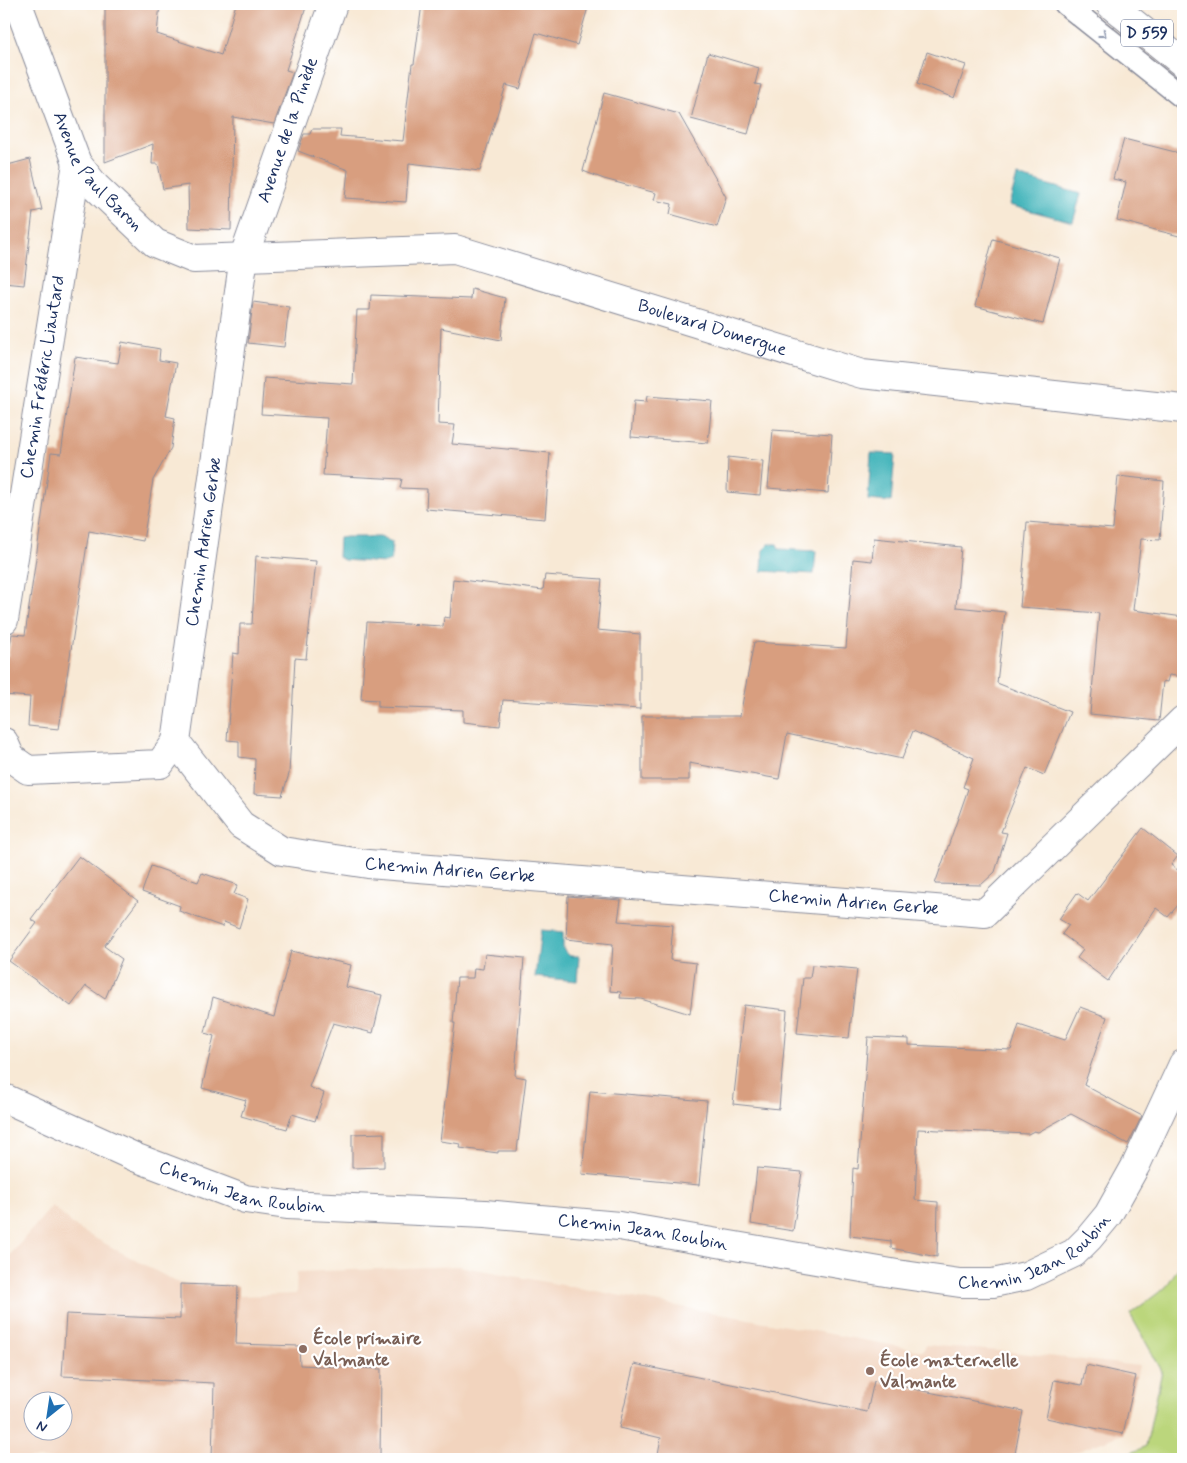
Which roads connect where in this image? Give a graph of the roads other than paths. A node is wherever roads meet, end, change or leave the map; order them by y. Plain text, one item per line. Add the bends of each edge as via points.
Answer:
1 (18, 4) edge
2 (332, 4) edge
3 (1065, 4) edge
4 (1110, 4) edge
5 (1183, 63) edge
6 (1183, 98) edge
7 (77, 163) junction
8 (244, 256) junction
9 (1183, 409) edge
10 (4, 620) edge
11 (1183, 720) edge
12 (4, 742) edge
13 (176, 742) junction
14 (1183, 1064) edge
15 (8, 1099) edge

1 - 7 street, Avenue Paul Baron
2 - 8 street, Avenue de la Pinède
3 -> 6 lane
4 - 5 street, D 559
7 - 8 street, Avenue Paul Baron via 96,188 155,244 194,259
7 - 10 street, Chemin Frédéric Liautard
8 - 9 street, Boulevard Domergue via 455,249 862,374
8 - 13 street, Chemin Adrien Gerbe
11 - 13 street, Chemin Adrien Gerbe via 985,913 368,864 282,851 241,825
12 - 13 street via 10,758 28,770 160,764
14 - 15 street, Chemin Jean Roubin via 1108,1216 1089,1238 1074,1253 1026,1276 993,1283 960,1283 897,1274 619,1226 404,1209 287,1205 245,1199 138,1158

